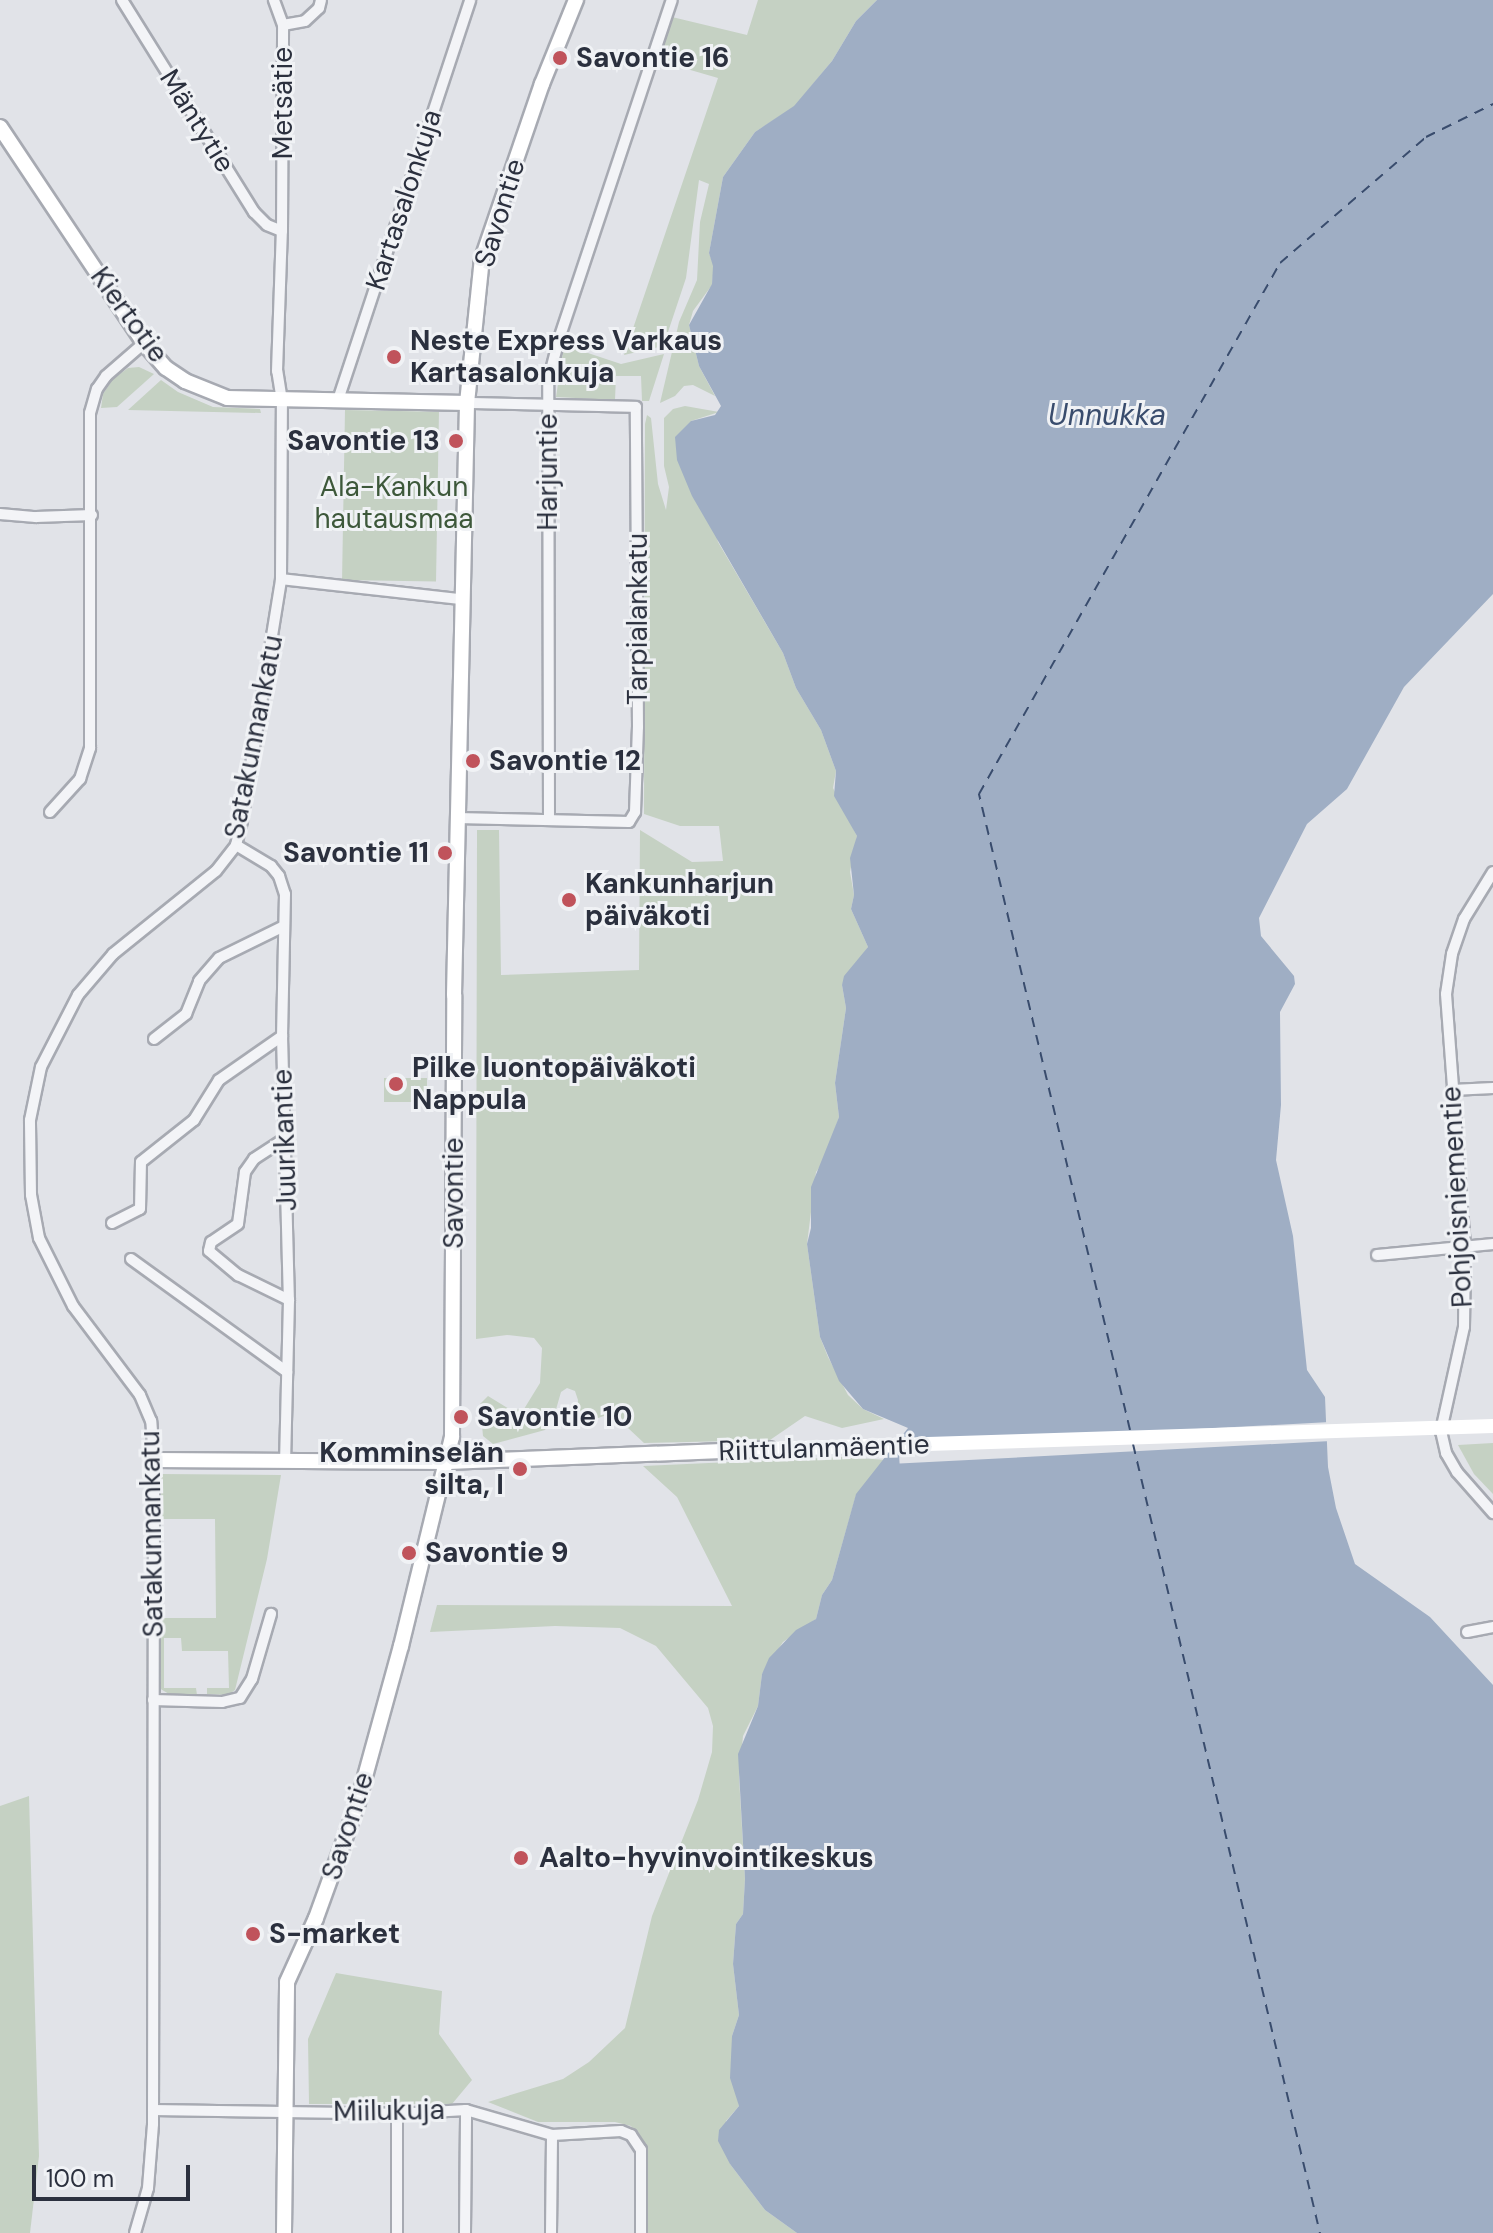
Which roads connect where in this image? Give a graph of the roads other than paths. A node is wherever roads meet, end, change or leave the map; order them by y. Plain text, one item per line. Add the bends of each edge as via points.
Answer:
1 (122, 0) edge
2 (274, 0) edge
3 (321, 0) edge
4 (470, 0) edge
5 (576, 0) edge
6 (672, 0) edge
7 (283, 25) junction
8 (0, 127) edge
9 (282, 231) junction
10 (144, 343) junction
11 (338, 400) junction
12 (282, 401) junction
13 (467, 403) junction
14 (548, 404) junction
15 (0, 514) edge
16 (92, 515) junction
17 (281, 579) junction
18 (460, 599) junction
19 (50, 812) dead end
20 (457, 818) junction
21 (549, 819) junction
22 (236, 845) junction
23 (1493, 872) edge
24 (284, 926) junction
25 (282, 1036) junction
26 (154, 1039) dead end
27 (1493, 1088) edge
28 (1452, 1090) junction
29 (286, 1138) junction
30 (112, 1223) dead end
31 (1493, 1244) edge
32 (1465, 1245) junction
33 (1377, 1255) dead end
34 (131, 1259) dead end
35 (289, 1300) junction
36 (287, 1372) junction
37 (1493, 1426) edge
38 (154, 1460) junction
39 (285, 1460) junction
40 (448, 1462) junction
41 (1493, 1513) edge
42 (271, 1614) dead end
43 (1493, 1627) edge
44 (1467, 1632) dead end
45 (153, 1700) junction
46 (153, 2110) junction
47 (466, 2110) junction
48 (284, 2111) junction
49 (397, 2114) junction
50 (552, 2135) junction
51 (135, 2233) edge
52 (284, 2233) edge
53 (397, 2233) edge
54 (465, 2233) edge
55 (551, 2233) edge
56 (641, 2233) edge

1 - 9 street, Mäntytie via 254,212
2 - 7 street
3 - 7 street, Metsätie via 305,21
4 - 11 street, Kartasalonkuja
5 - 13 street, Savontie via 482,259
6 - 14 street, Harjuntie via 559,339
7 - 9 street, Metsätie
8 - 10 street, Kiertotie
9 - 12 street, Satakunnankatu via 277,371
10 - 12 street, Kiertotie via 166,368 205,392
10 - 16 street via 106,376 93,400
11 - 12 street, Kiertotie
11 - 13 street, Kiertotie
12 - 17 street, Satakunnankatu
13 - 14 street
13 - 18 street, Savontie
14 - 21 street, Harjuntie
14 - 21 street, Tarpialankatu via 633,405 639,413 635,812 629,822
15 - 16 street
16 - 19 street via 90,748 80,779
17 - 18 street
17 - 22 street, Satakunnankatu
18 - 20 street, Savontie
20 - 21 street
20 - 40 street, Savontie via 454,1340
22 - 24 street, Juurikantie via 279,876 285,894
22 - 38 street, Satakunnankatu via 216,871 113,954 78,995 41,1067 30,1120 31,1195 39,1238 73,1306 147,1406
23 - 28 street, Pohjoisniementie via 1464,919 1452,954 1446,994
24 - 25 street, Juurikantie
24 - 26 street via 219,958 199,981 186,1014
25 - 29 street, Juurikantie
25 - 30 street via 219,1080 194,1120 141,1162 140,1209
27 - 28 street
28 - 32 street, Pohjoisniementie
29 - 35 street, Juurikantie
29 - 35 street via 254,1159 245,1172 238,1224 211,1242 209,1251 238,1275
31 - 32 street
32 - 33 street
32 - 41 street, Pohjoisniementie via 1464,1327 1441,1431 1457,1472
34 - 36 street
35 - 36 street, Juurikantie
36 - 39 street, Juurikantie
37 - 40 street, Riittulanmäentie, bridge
38 - 39 street, Riittulanmäentie
38 - 45 street, Satakunnankatu
39 - 40 street, Riittulanmäentie
40 - 48 street, Savontie via 358,1802 287,1982
42 - 45 street via 250,1686 240,1698
43 - 44 street
45 - 46 street, Satakunnankatu
46 - 48 street, Miilukuja
46 - 51 street, Satakunnankatu via 151,2169
47 - 49 street, Miilukuja
47 - 50 street, Miilukuja
47 - 54 street
48 - 49 street, Miilukuja
48 - 52 street, Savontie
49 - 53 street
50 - 55 street
50 - 56 street, Miilukuja via 631,2135 641,2150

